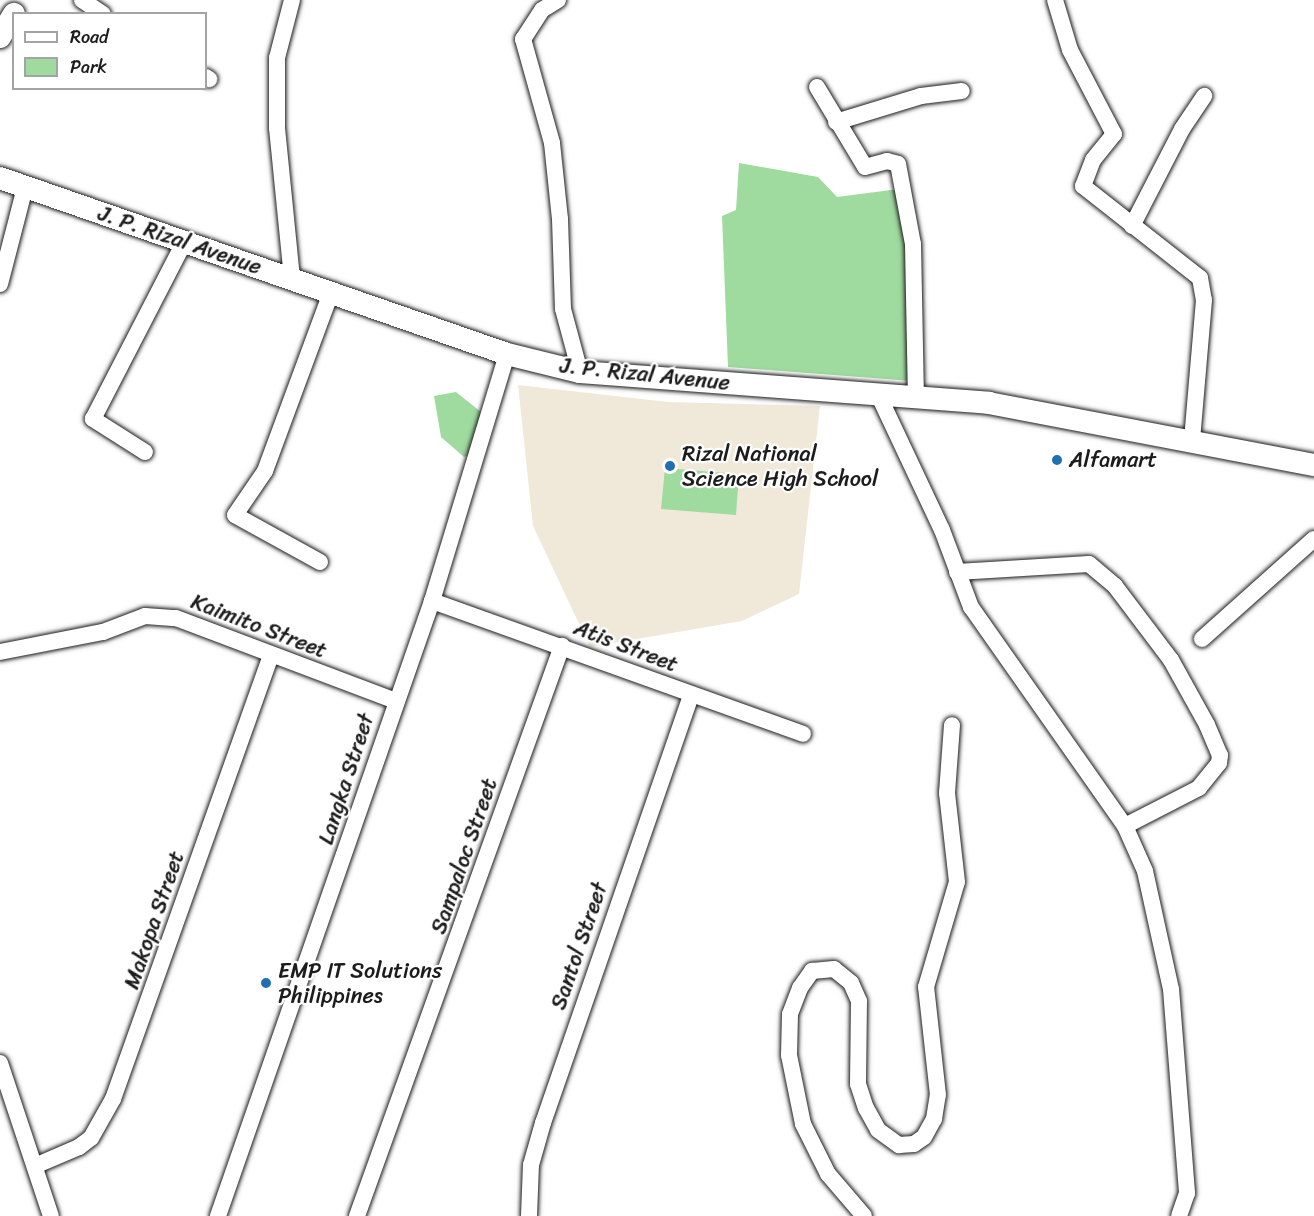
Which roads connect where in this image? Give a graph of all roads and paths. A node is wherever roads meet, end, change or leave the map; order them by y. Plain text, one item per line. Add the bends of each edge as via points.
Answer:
1 (82, 0) edge
2 (292, 0) edge
3 (558, 0) edge
4 (1055, 0) edge
5 (100, 12) edge
6 (12, 17) edge
7 (0, 37) edge
8 (817, 87) dead end
9 (962, 91) dead end
10 (1204, 96) dead end
11 (836, 122) junction
12 (0, 178) edge
13 (26, 187) junction
14 (1132, 226) junction
15 (185, 241) junction
16 (292, 278) junction
17 (0, 284) edge
18 (330, 295) junction
19 (507, 354) junction
20 (580, 372) junction
21 (878, 394) junction
22 (916, 398) junction
23 (1192, 440) junction
24 (145, 452) dead end
25 (1314, 465) edge
26 (1314, 539) edge
27 (320, 562) dead end
28 (957, 572) junction
29 (432, 601) junction
30 (1202, 639) dead end
31 (562, 646) junction
32 (0, 652) edge
33 (271, 655) junction
34 (691, 695) junction
35 (396, 701) junction
36 (952, 725) dead end
37 (803, 734) dead end
38 (1125, 826) junction
39 (0, 1064) edge
40 (37, 1165) junction
41 (51, 1216) edge
42 (218, 1216) edge
43 (357, 1216) edge
44 (529, 1216) edge
45 (864, 1216) edge
46 (1179, 1216) edge

1 - 5 street
2 - 16 street via 277,58 277,128
3 - 20 street via 542,10 523,39 552,143 563,309
4 - 14 street via 1070,50 1114,134 1093,160 1083,186
6 - 7 main road
8 - 11 street
9 - 11 street via 921,96
10 - 14 street via 1182,129
11 - 22 street via 865,167 887,161 898,164 913,244
12 - 13 main road, J. P. Rizal Avenue
13 - 15 main road, J. P. Rizal Avenue
13 - 17 street
14 - 23 street via 1200,278 1204,300
15 - 16 main road, J. P. Rizal Avenue
15 - 24 street via 93,419
16 - 18 main road, J. P. Rizal Avenue
18 - 19 main road, J. P. Rizal Avenue
18 - 27 street via 265,471 234,515
19 - 20 main road, J. P. Rizal Avenue
19 - 29 street, Langka Street
20 - 21 main road, J. P. Rizal Avenue
21 - 22 main road, J. P. Rizal Avenue
21 - 28 street
22 - 23 main road, J. P. Rizal Avenue via 989,403
23 - 25 main road, J. P. Rizal Avenue
26 - 30 street
28 - 38 street via 971,607
28 - 38 street via 1089,564 1115,586 1171,660 1207,725 1220,755 1219,763 1199,788
29 - 31 street, Atis Street
29 - 35 street, Langka Street
31 - 34 street, Atis Street
31 - 43 street, Sampaloc Street
32 - 33 street, Kaimito Street via 103,632 145,616 176,618
33 - 35 street, Kaimito Street
33 - 40 street, Makopa Street via 113,1099 91,1138 79,1148
34 - 37 street, Atis Street
34 - 44 street, Santol Street via 543,1123 531,1165
35 - 42 street, Langka Street
36 - 45 street via 947,793 957,882 926,987 938,1095 934,1119 924,1137 914,1144 899,1145 878,1130 866,1108 858,1084 859,1001 851,983 834,969 812,971 790,1014 789,1055 803,1124 828,1174
38 - 46 street via 1148,880 1171,989 1187,1193
39 - 40 street
40 - 41 street

